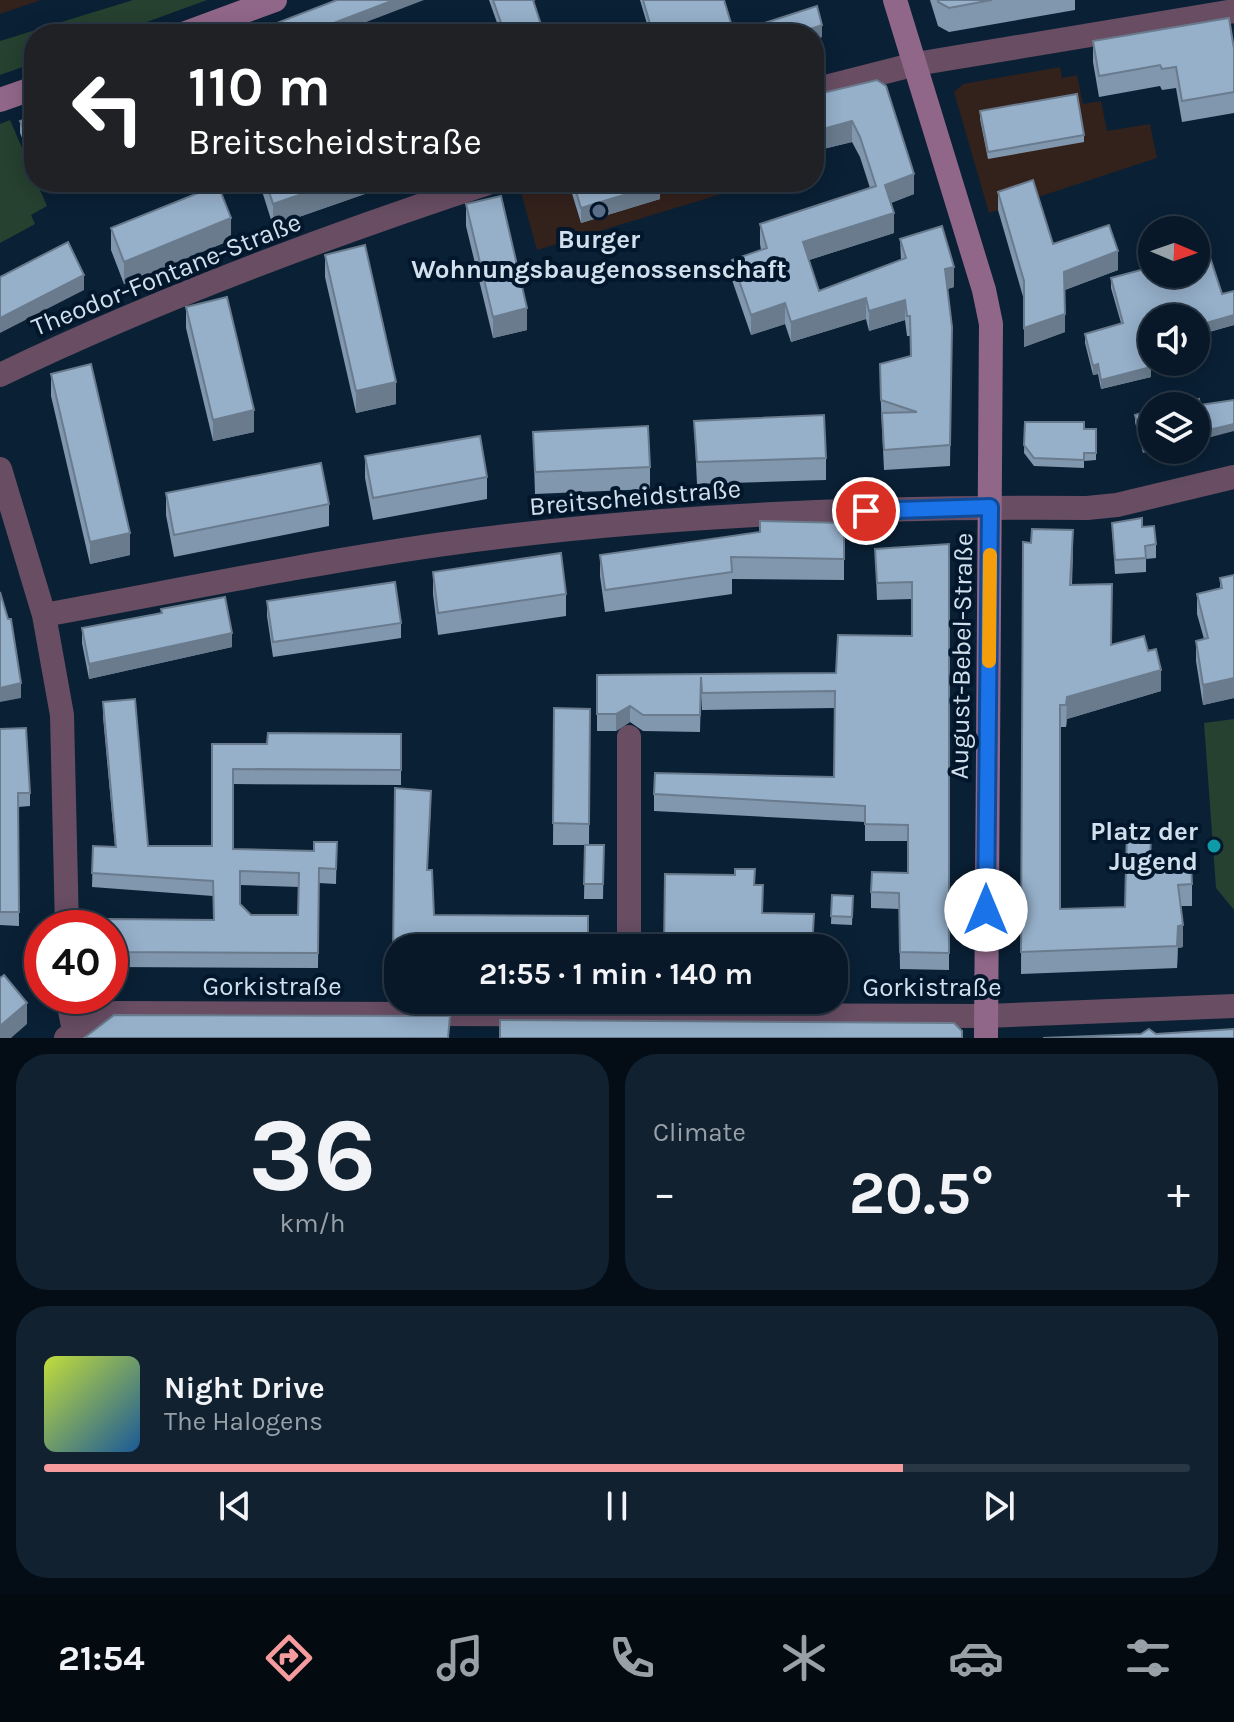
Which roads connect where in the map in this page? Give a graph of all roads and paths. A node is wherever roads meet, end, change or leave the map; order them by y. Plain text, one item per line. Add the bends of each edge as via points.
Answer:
1 (275, 0) edge
2 (895, 0) edge
3 (1234, 11) edge
4 (210, 24) edge
5 (916, 64) junction
6 (824, 87) edge
7 (24, 92) edge
8 (0, 100) edge
9 (463, 192) edge
10 (0, 375) edge
11 (0, 469) edge
12 (1234, 477) edge
13 (990, 507) junction
14 (44, 615) junction
15 (629, 737) dead end
16 (67, 910) edge
17 (629, 934) edge
18 (1234, 1006) edge
19 (68, 1014) edge
20 (577, 1014) edge
21 (742, 1014) edge
22 (474, 1026) edge
23 (986, 1027) edge
24 (70, 1035) edge

1 - 4 street
2 - 5 street, August-Bebel-Straße
3 - 5 street
5 - 6 street
5 - 13 street, August-Bebel-Straße via 989,308
7 - 8 street
9 - 10 street, Theodor-Fontane-Straße via 227,277
11 - 14 street
12 - 13 street, Breitscheidstraße via 1117,505
13 - 14 street, Breitscheidstraße via 743,515 521,535 359,557
13 - 23 street, August-Bebel-Straße
14 - 16 street via 65,742
15 - 17 street
18 - 23 street, Gorkistraße
19 - 24 street
20 - 22 street, Gorkistraße
21 - 23 street, Gorkistraße
22 - 24 street, Gorkistraße via 116,1013 98,1017

